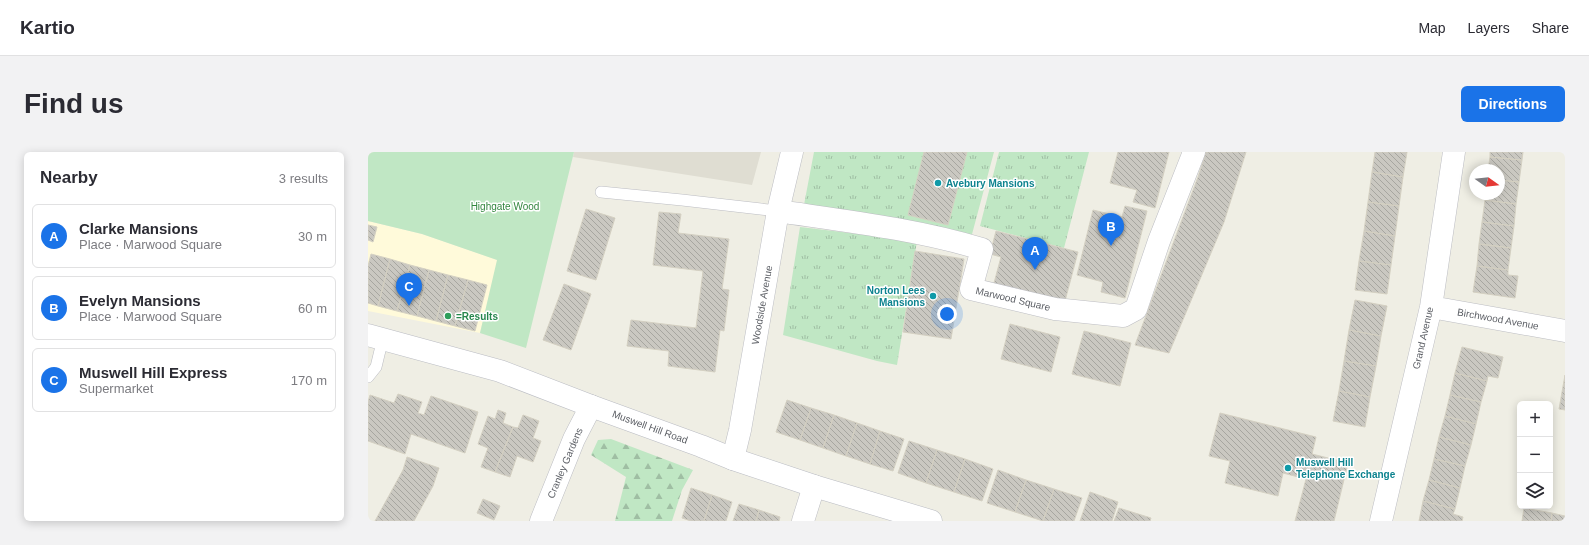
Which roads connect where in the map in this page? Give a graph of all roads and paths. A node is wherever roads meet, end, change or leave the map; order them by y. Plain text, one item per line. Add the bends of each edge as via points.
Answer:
1 (792, 152) edge
2 (1194, 152) edge
3 (1454, 152) edge
4 (601, 192) dead end
5 (778, 211) junction
6 (1431, 307) junction
7 (1565, 331) edge
8 (376, 337) edge
9 (368, 376) edge
10 (591, 406) junction
11 (733, 459) junction
12 (814, 486) junction
13 (541, 521) edge
14 (803, 521) edge
15 (931, 521) edge
16 (1381, 521) edge

1 - 5 street, Woodside Avenue
2 - 5 street, Marwood Square via 1136,309 1123,316 1055,308 971,289 982,249 905,230
3 - 6 street, Grand Avenue
4 - 5 lane
5 - 11 street, Woodside Avenue
6 - 7 street, Birchwood Avenue
6 - 16 street, Grand Avenue
8 - 9 lane via 376,366
8 - 10 street, Muswell Hill Road via 500,371
10 - 11 street, Muswell Hill Road
10 - 13 street, Cranley Gardens via 574,439
11 - 12 street, Muswell Hill Road
12 - 14 street
12 - 15 street, Muswell Hill Road

